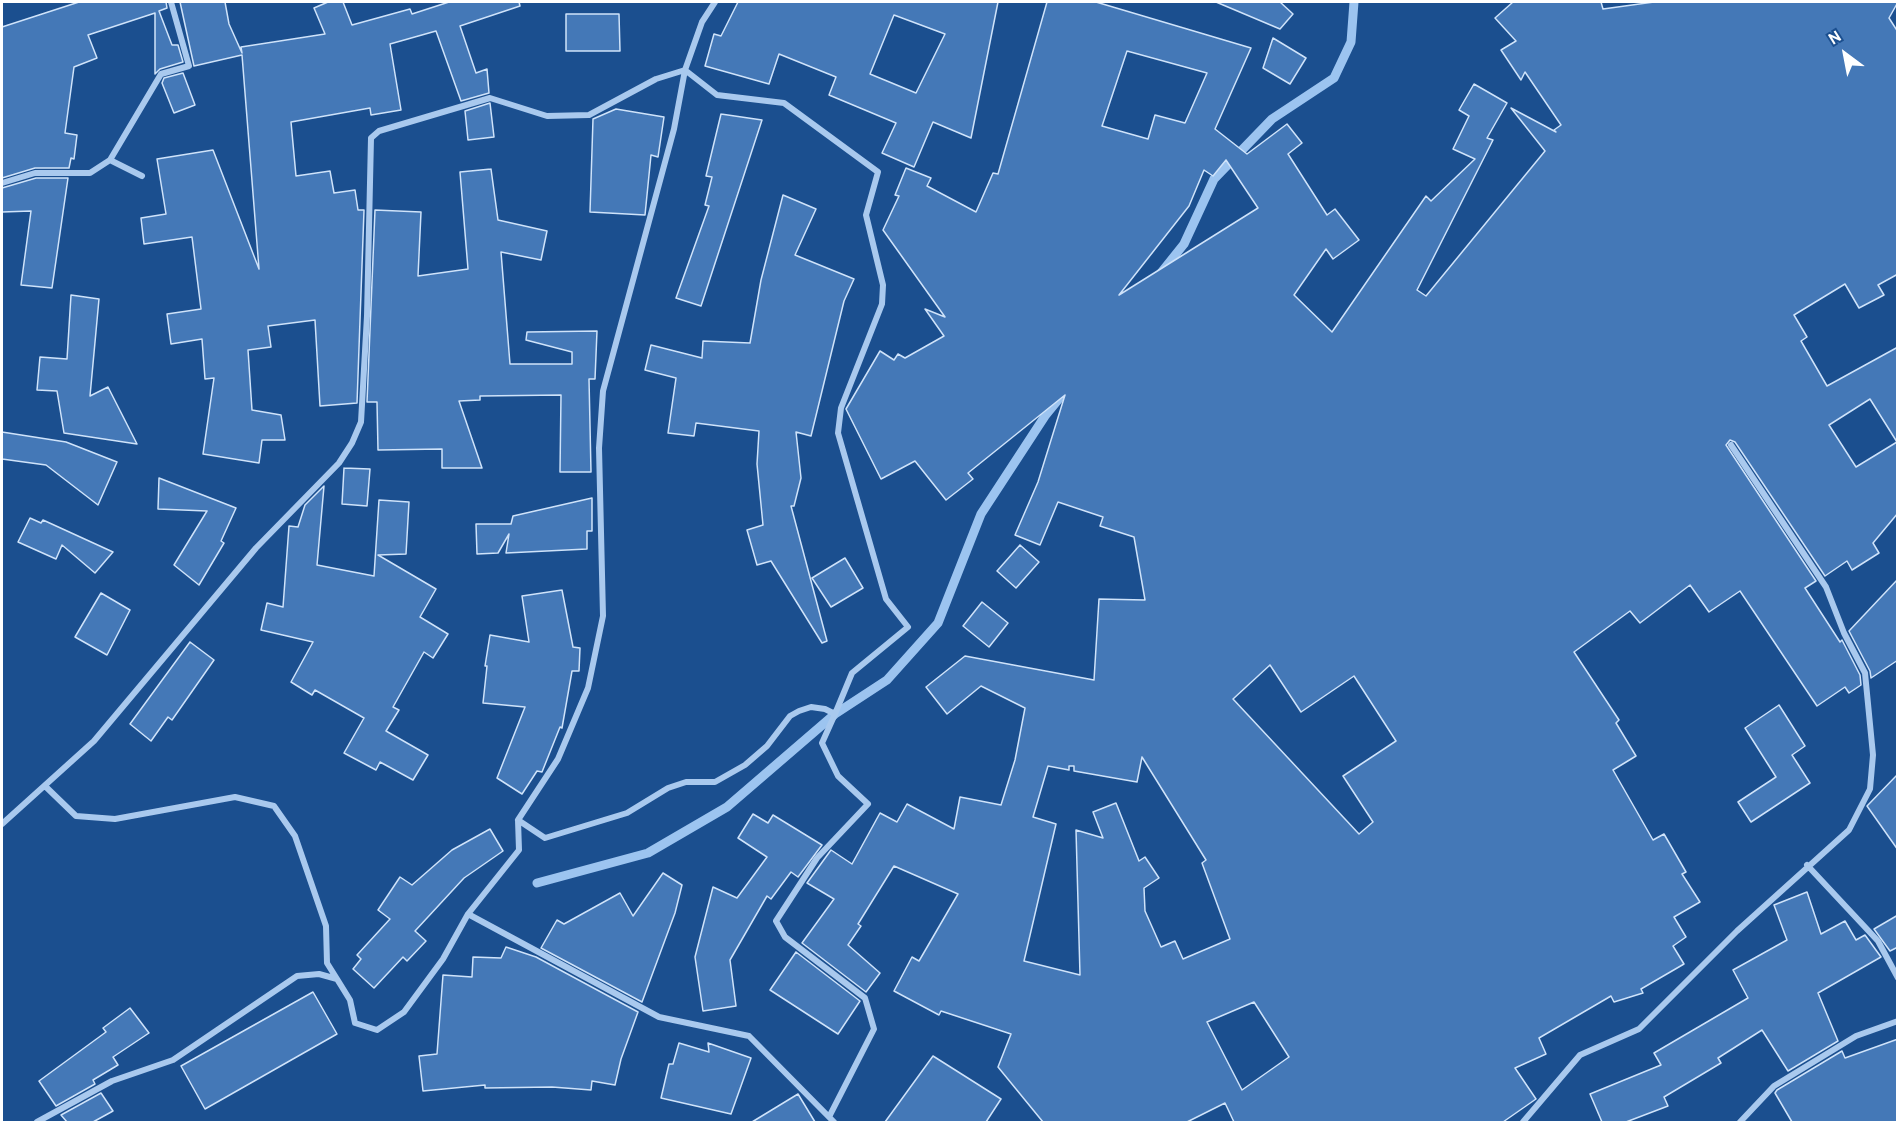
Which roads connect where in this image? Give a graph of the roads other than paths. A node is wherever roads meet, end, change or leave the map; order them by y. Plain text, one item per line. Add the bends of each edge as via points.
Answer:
1 (171, 2) edge
2 (715, 2) edge
3 (686, 70) junction
4 (110, 160) junction
5 (142, 176) dead end
6 (2, 183) edge
7 (1731, 445) dead end
8 (835, 714) junction
9 (45, 786) junction
10 (518, 820) junction
11 (2, 825) edge
12 (1807, 865) junction
13 (468, 914) junction
14 (1898, 978) edge
15 (337, 979) junction
16 (1898, 1021) edge
17 (831, 1120) edge
18 (36, 1122) edge
19 (1523, 1122) edge
20 (1740, 1122) edge

1 - 4 street via 189,66 161,74
2 - 3 street via 702,22
3 - 8 street via 717,95 784,103 878,171 866,215 883,285 882,304 841,408 838,433 886,599 908,627 852,674
3 - 9 street via 656,79 589,115 547,116 490,98 379,130 370,138 361,422 352,443 339,464 256,548 94,741
3 - 10 street via 674,129 603,391 599,448 603,616 588,688 558,759
4 - 5 street
4 - 6 street via 90,173 35,173
7 - 12 street via 1826,587 1865,673 1873,755 1870,789 1849,830
8 - 10 street via 811,707 799,711 745,765 715,782 686,782 669,788 627,813 545,838
8 - 17 street via 822,743 838,776 868,804 817,858 776,921 785,937 865,998 874,1029
9 - 11 street
9 - 15 street via 76,816 115,819 235,797 274,806 295,836 326,926 327,963
10 - 13 street via 519,850
12 - 14 street via 1878,941
12 - 19 street via 1639,1029 1580,1055
13 - 15 street via 443,959 404,1012 377,1030 355,1023 350,1000
13 - 17 street via 659,1017 749,1036
15 - 18 street via 320,974 297,976 173,1060 111,1081
16 - 20 street via 1856,1036 1774,1086

